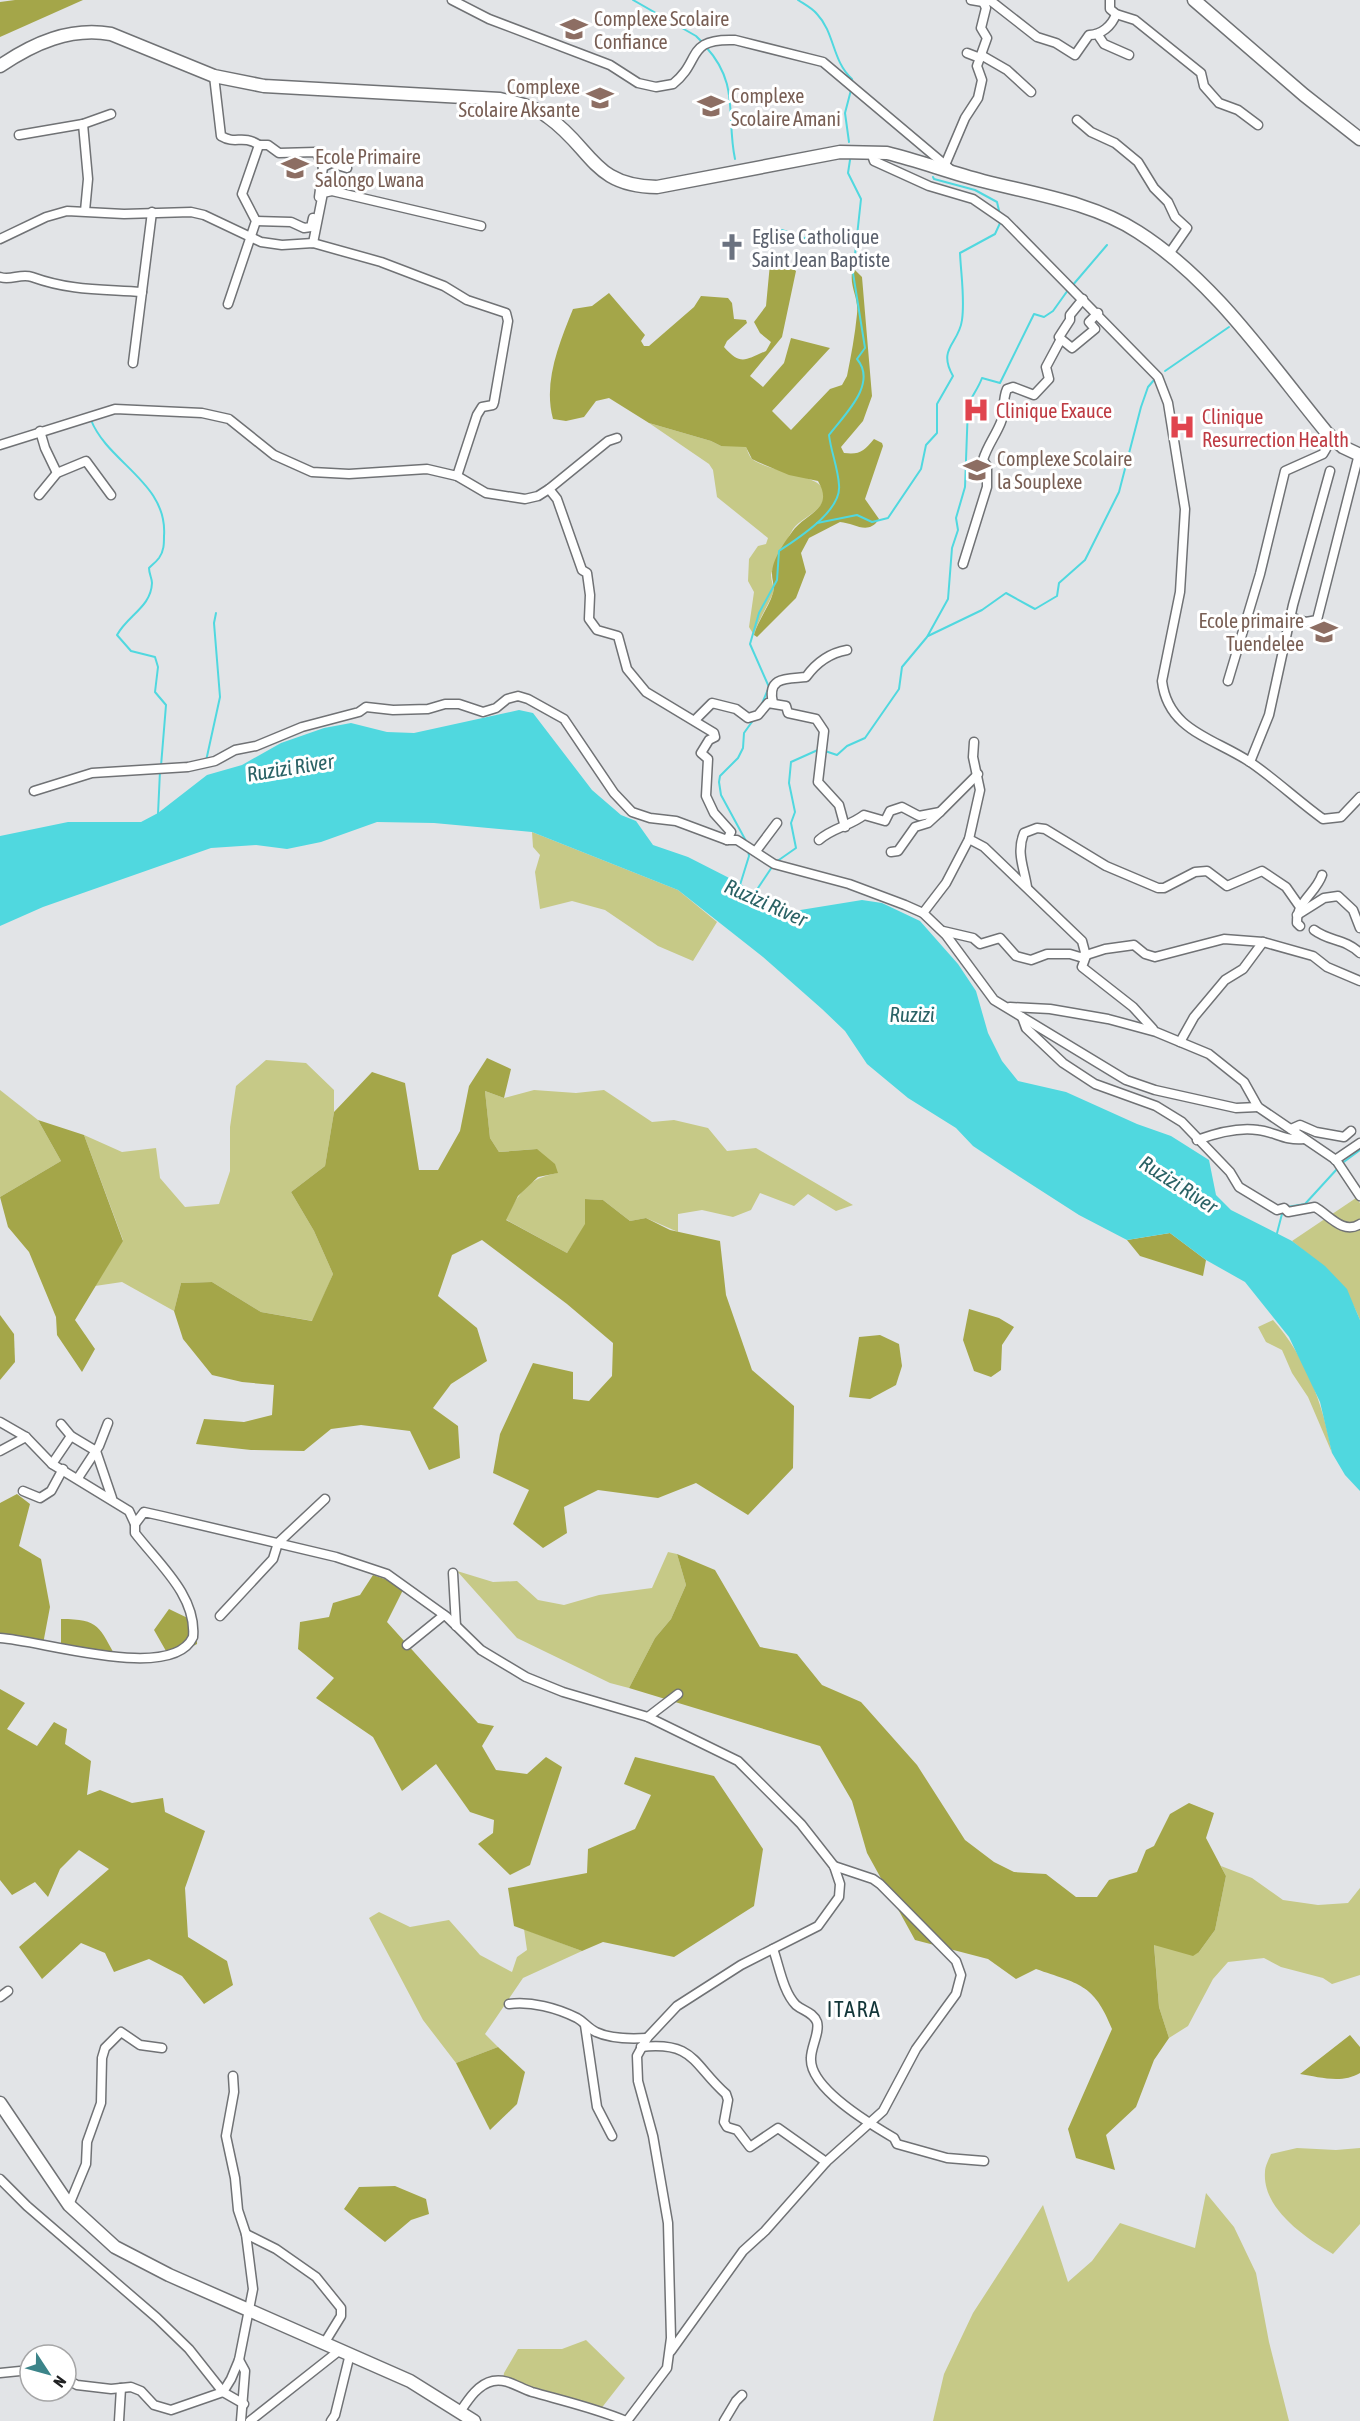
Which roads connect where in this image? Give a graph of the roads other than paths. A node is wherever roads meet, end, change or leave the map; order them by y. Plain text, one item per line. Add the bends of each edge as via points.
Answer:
1 (452, 0) edge
2 (971, 0) edge
3 (1110, 0) edge
4 (1194, 0) edge
5 (983, 2) junction
6 (1116, 14) junction
7 (1098, 35) junction
8 (967, 53) dead end
9 (1129, 55) dead end
10 (980, 57) junction
11 (0, 66) edge
12 (214, 76) junction
13 (1031, 92) dead end
14 (111, 114) dead end
15 (1077, 120) dead end
16 (83, 124) junction
17 (1258, 125) dead end
18 (19, 135) dead end
19 (1360, 139) edge
20 (259, 145) junction
21 (871, 152) junction
22 (323, 166) junction
23 (347, 168) dead end
24 (950, 169) junction
25 (85, 211) junction
26 (152, 212) junction
27 (256, 221) junction
28 (481, 226) dead end
29 (252, 237) junction
30 (0, 239) edge
31 (313, 243) junction
32 (1169, 254) junction
33 (0, 277) edge
34 (142, 292) junction
35 (1083, 299) junction
36 (228, 303) dead end
37 (1098, 313) junction
38 (1061, 339) junction
39 (133, 363) dead end
40 (40, 431) junction
41 (1327, 433) junction
42 (617, 438) dead end
43 (0, 445) edge
44 (1359, 455) edge
45 (1330, 471) dead end
46 (57, 473) junction
47 (457, 476) junction
48 (549, 489) junction
49 (39, 495) dead end
50 (111, 495) dead end
51 (963, 564) dead end
52 (1290, 617) junction
53 (847, 650) dead end
54 (1228, 681) dead end
55 (773, 703) junction
56 (695, 720) junction
57 (974, 742) dead end
58 (1250, 762) junction
59 (978, 774) junction
60 (34, 791) dead end
61 (1360, 797) edge
62 (940, 812) junction
63 (777, 823) dead end
64 (845, 827) junction
65 (969, 839) junction
66 (727, 840) junction
67 (819, 840) dead end
68 (749, 847) junction
69 (891, 852) dead end
70 (1322, 874) dead end
71 (1027, 887) junction
72 (1299, 911) junction
73 (923, 913) junction
74 (1300, 926) dead end
75 (1360, 928) edge
76 (940, 930) junction
77 (1314, 930) dead end
78 (1263, 942) junction
79 (1360, 953) edge
80 (1086, 956) junction
81 (1360, 981) edge
82 (1003, 1006) junction
83 (1022, 1017) junction
84 (1156, 1032) junction
85 (1180, 1042) junction
86 (1258, 1107) junction
87 (1291, 1129) junction
88 (1351, 1131) dead end
89 (1304, 1139) junction
90 (1197, 1140) junction
91 (1360, 1143) edge
92 (1338, 1164) junction
93 (1360, 1196) edge
94 (1360, 1224) edge
95 (0, 1422) edge
96 (108, 1423) dead end
97 (61, 1424) dead end
98 (71, 1436) junction
99 (26, 1437) junction
100 (0, 1451) edge
101 (96, 1451) junction
102 (52, 1464) junction
103 (63, 1469) junction
104 (78, 1478) junction
105 (23, 1491) dead end
106 (112, 1498) junction
107 (325, 1499) dead end
108 (135, 1524) junction
109 (278, 1543) junction
110 (453, 1573) dead end
111 (444, 1615) junction
112 (220, 1616) dead end
113 (456, 1626) junction
114 (0, 1638) edge
115 (407, 1645) dead end
116 (678, 1694) dead end
117 (648, 1717) junction
118 (834, 1866) junction
119 (773, 1949) junction
120 (8, 1991) dead end
121 (0, 1997) edge
122 (509, 2004) dead end
123 (585, 2025) junction
124 (647, 2038) junction
125 (641, 2047) junction
126 (162, 2048) dead end
127 (233, 2076) dead end
128 (0, 2103) edge
129 (869, 2123) junction
130 (612, 2136) dead end
131 (984, 2161) dead end
132 (826, 2162) junction
133 (0, 2179) edge
134 (69, 2205) junction
135 (246, 2234) junction
136 (249, 2310) junction
137 (325, 2342) junction
138 (670, 2351) junction
139 (345, 2352) junction
140 (239, 2360) junction
141 (18, 2371) edge
142 (0, 2373) edge
143 (78, 2385) edge
144 (121, 2388) junction
145 (223, 2392) junction
146 (742, 2396) dead end
147 (244, 2404) junction
148 (460, 2412) junction
149 (119, 2421) edge
150 (242, 2421) edge
151 (250, 2421) edge
152 (331, 2421) edge
153 (474, 2421) edge
154 (626, 2421) edge
155 (724, 2421) edge

1 - 24 street via 489,19 610,65 647,87 673,84 702,45 735,40 823,62
2 - 5 street
3 - 6 street via 1110,9
4 - 19 highway
5 - 7 street via 991,1 1037,37 1075,55 1089,35
5 - 10 street via 986,8 981,28 987,38
6 - 7 street
6 - 17 street via 1139,23 1201,73 1204,86 1219,103 1238,110
7 - 9 street via 1104,44
8 - 10 street
10 - 13 street via 1007,70
10 - 24 street via 977,66 982,80 978,98 965,118
11 - 12 highway via 45,40 85,31 111,34
12 - 20 street via 221,136 228,141 249,138
12 - 21 highway via 264,86 500,99 531,107 576,142 592,163 622,184 636,187 704,179 840,152
14 - 16 street
15 - 32 street via 1138,162 1187,228
16 - 18 street
16 - 25 street via 88,179
20 - 22 street via 279,153 316,152
20 - 27 street via 242,194
21 - 24 highway
21 - 35 street via 874,161 928,186 973,199 1005,221
22 - 23 street via 331,163
22 - 27 street via 323,184 311,227
24 - 32 highway via 1108,217 1137,231
25 - 26 street
25 - 30 street via 46,217
26 - 29 street via 204,215
26 - 34 street
27 - 29 street
28 - 31 street via 332,191 323,193
29 - 31 street via 282,245
29 - 36 street
31 - 47 street via 422,276 467,300 506,313 495,402 482,407 477,415
32 - 41 highway via 1224,308
33 - 34 street via 30,276 58,286
34 - 39 street
35 - 37 street
35 - 38 street via 1070,315
37 - 38 street via 1089,322 1095,329 1072,348
37 - 58 street via 1158,377 1175,441 1185,509 1183,558 1162,681 1164,693 1183,724
38 - 51 street via 1046,367 1049,379 1034,395 1013,387 1006,389 1001,423 983,460 987,466 987,487
40 - 43 street
40 - 46 street
40 - 47 street via 115,409 201,413 229,419 274,455 312,472 427,470
41 - 44 highway via 1342,447
41 - 54 street via 1323,454 1285,471
42 - 48 street
44 - 52 street via 1317,620 1306,622
45 - 52 street
46 - 49 street
46 - 50 street via 86,461
47 - 48 street via 486,493 510,498 538,496
48 - 56 street via 557,499 582,570 587,573 589,619 597,630 618,636 627,669 646,692
52 - 58 street via 1269,715
53 - 55 street via 829,656 806,677 792,675 778,681
55 - 56 street via 748,718 736,709 712,703
55 - 64 street via 786,706 788,713 816,719 824,731 818,782 839,805
56 - 66 street via 714,733 715,737 700,753 708,759 706,796 730,832
57 - 59 street
58 - 61 street via 1323,819 1341,817
59 - 62 street
59 - 65 street via 980,790
60 - 66 street via 92,773 188,767 366,707 428,709 459,704 483,712 518,696 564,719 614,793 632,812 676,821
62 - 64 street via 919,816 902,807 890,811 885,821 864,815
62 - 69 street via 928,823 915,827 898,851
63 - 68 street
64 - 67 street
65 - 71 street
65 - 73 street via 946,883
66 - 68 street
68 - 73 street via 774,864 849,884
70 - 72 street via 1318,887
71 - 72 street via 1024,866 1018,857 1020,843 1024,833 1036,828 1065,840 1106,866 1158,888 1194,872 1207,871 1227,886 1262,871 1286,887
71 - 80 street via 1082,941
72 - 74 street
72 - 75 street via 1324,897 1338,896 1353,910
73 - 76 street
76 - 80 street via 973,938 980,944 1000,938 1016,956 1031,960 1047,954
76 - 82 street via 963,956 987,994
77 - 79 street via 1324,937 1339,939
78 - 80 street via 1224,939 1155,957 1134,945
78 - 81 street via 1313,956 1327,968
78 - 85 street via 1243,969 1225,980 1194,1017
80 - 84 street via 1082,967 1133,1007
82 - 83 street
82 - 84 street via 1108,1018
83 - 86 street via 1141,1086 1236,1108
83 - 90 street via 1026,1028 1063,1063 1095,1084 1171,1114
84 - 85 street
85 - 86 street via 1209,1054 1238,1075
86 - 87 street
87 - 88 street via 1300,1125 1344,1137
87 - 89 street
89 - 90 street via 1288,1140 1258,1130 1215,1134
89 - 92 street
90 - 94 street via 1230,1172 1239,1187 1277,1210 1315,1207 1345,1228
91 - 92 street
92 - 93 street
95 - 99 street
96 - 101 street
97 - 98 street
98 - 101 street
98 - 102 street
99 - 100 street
99 - 102 street
101 - 104 street
101 - 106 street
102 - 103 street
103 - 104 street
103 - 105 street via 46,1496 40,1498
104 - 106 street
106 - 108 street via 129,1511
107 - 109 street
108 - 109 street via 144,1512
108 - 114 street via 135,1533 191,1609 193,1637 183,1650 153,1659 125,1659
109 - 111 street via 387,1574
109 - 112 street via 273,1559
110 - 113 street
111 - 113 street
111 - 115 street
113 - 117 street via 481,1650 526,1677
116 - 117 street
117 - 118 street via 738,1761 801,1824
118 - 119 street via 840,1891 828,1914 818,1926
118 - 129 street via 880,1884 956,1961 960,1975 956,1994 916,2049 883,2111
119 - 124 street via 677,2006
119 - 129 street via 788,1993 796,2005 814,2016 818,2025 812,2073 853,2113
120 - 121 street
122 - 123 street via 525,2002
123 - 124 street via 600,2034
123 - 130 street via 597,2107
124 - 125 street
125 - 132 street via 674,2049 695,2058 726,2094 727,2127 737,2130 750,2147 778,2128
125 - 138 street via 637,2056 639,2081 669,2223
126 - 134 street via 140,2045 121,2032 105,2048 101,2103 87,2142 86,2164
127 - 135 street via 226,2136 238,2210
128 - 134 highway
129 - 131 street via 897,2144 947,2158
129 - 132 street
132 - 138 street via 742,2252
133 - 145 street via 157,2318 189,2349
134 - 136 highway via 91,2228 131,2257
135 - 136 street via 253,2289
135 - 137 street via 316,2277 341,2308 341,2316
136 - 137 highway
136 - 140 street
137 - 139 highway
138 - 154 street via 667,2368 659,2381
139 - 148 highway via 410,2381
139 - 151 street
139 - 152 street
140 - 145 street
140 - 147 street via 245,2371
141 - 142 street
143 - 144 street
144 - 145 street via 141,2391 154,2405 171,2410
144 - 149 street
145 - 147 street
146 - 155 street
147 - 150 street
148 - 153 highway
148 - 154 street via 481,2386 503,2380

